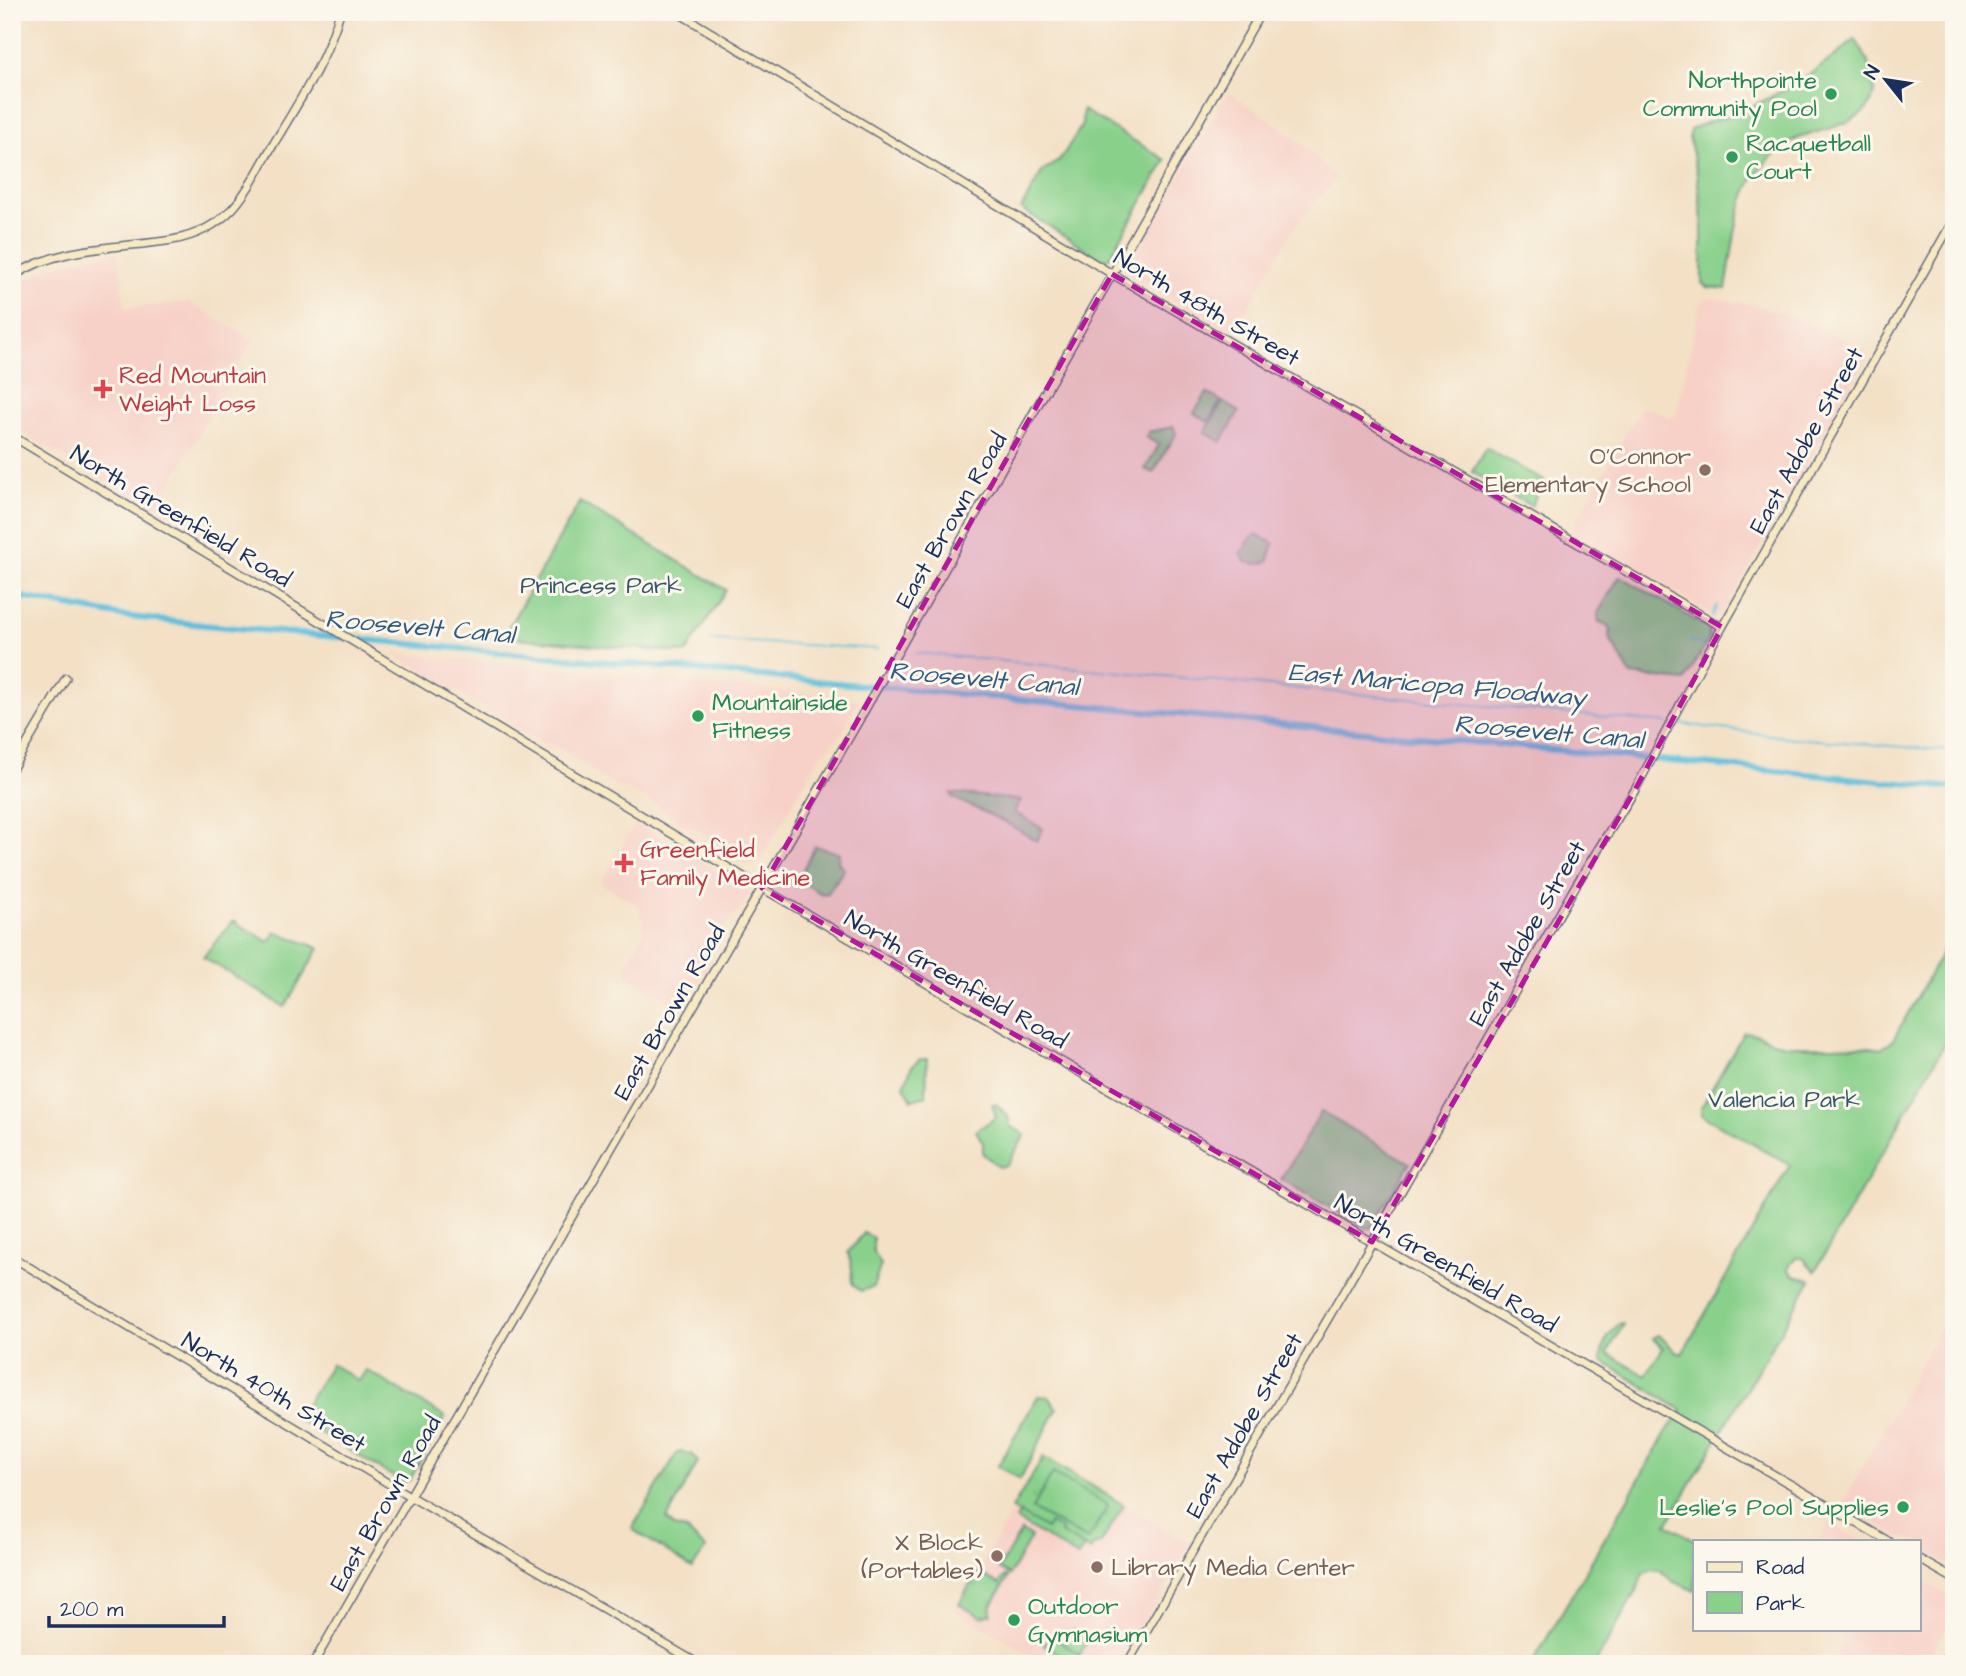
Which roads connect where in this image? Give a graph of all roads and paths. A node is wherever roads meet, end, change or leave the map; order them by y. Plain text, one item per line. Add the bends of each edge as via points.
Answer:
1 (340, 12) edge
2 (677, 12) edge
3 (1261, 12) edge
4 (1954, 219) edge
5 (1112, 274) junction
6 (12, 277) edge
7 (12, 436) edge
8 (1722, 627) junction
9 (66, 678) dead end
10 (12, 769) edge
11 (762, 888) junction
12 (1372, 1242) junction
13 (12, 1257) edge
14 (411, 1497) junction
15 (1886, 1540) edge
16 (1920, 1560) edge
17 (1954, 1580) edge
18 (1954, 1644) edge
19 (313, 1664) edge
20 (699, 1664) edge
21 (1127, 1664) edge
22 (1942, 1664) edge

1 - 6 street via 316,71 243,196 222,218 173,239 57,257
2 - 5 street, North 48th Street
3 - 5 street, East Brown Road
4 - 8 street, East Adobe Street
5 - 8 street, North 48th Street
5 - 11 street, East Brown Road
7 - 11 street, North Greenfield Road
8 - 12 street, East Adobe Street via 1648,765
9 - 10 street
11 - 12 street, North Greenfield Road
11 - 14 street, East Brown Road
12 - 15 street, North Greenfield Road
12 - 21 street, East Adobe Street
13 - 14 street, North 40th Street
14 - 19 street, East Brown Road
14 - 20 street, North 40th Street
16 - 17 street
18 - 22 street

